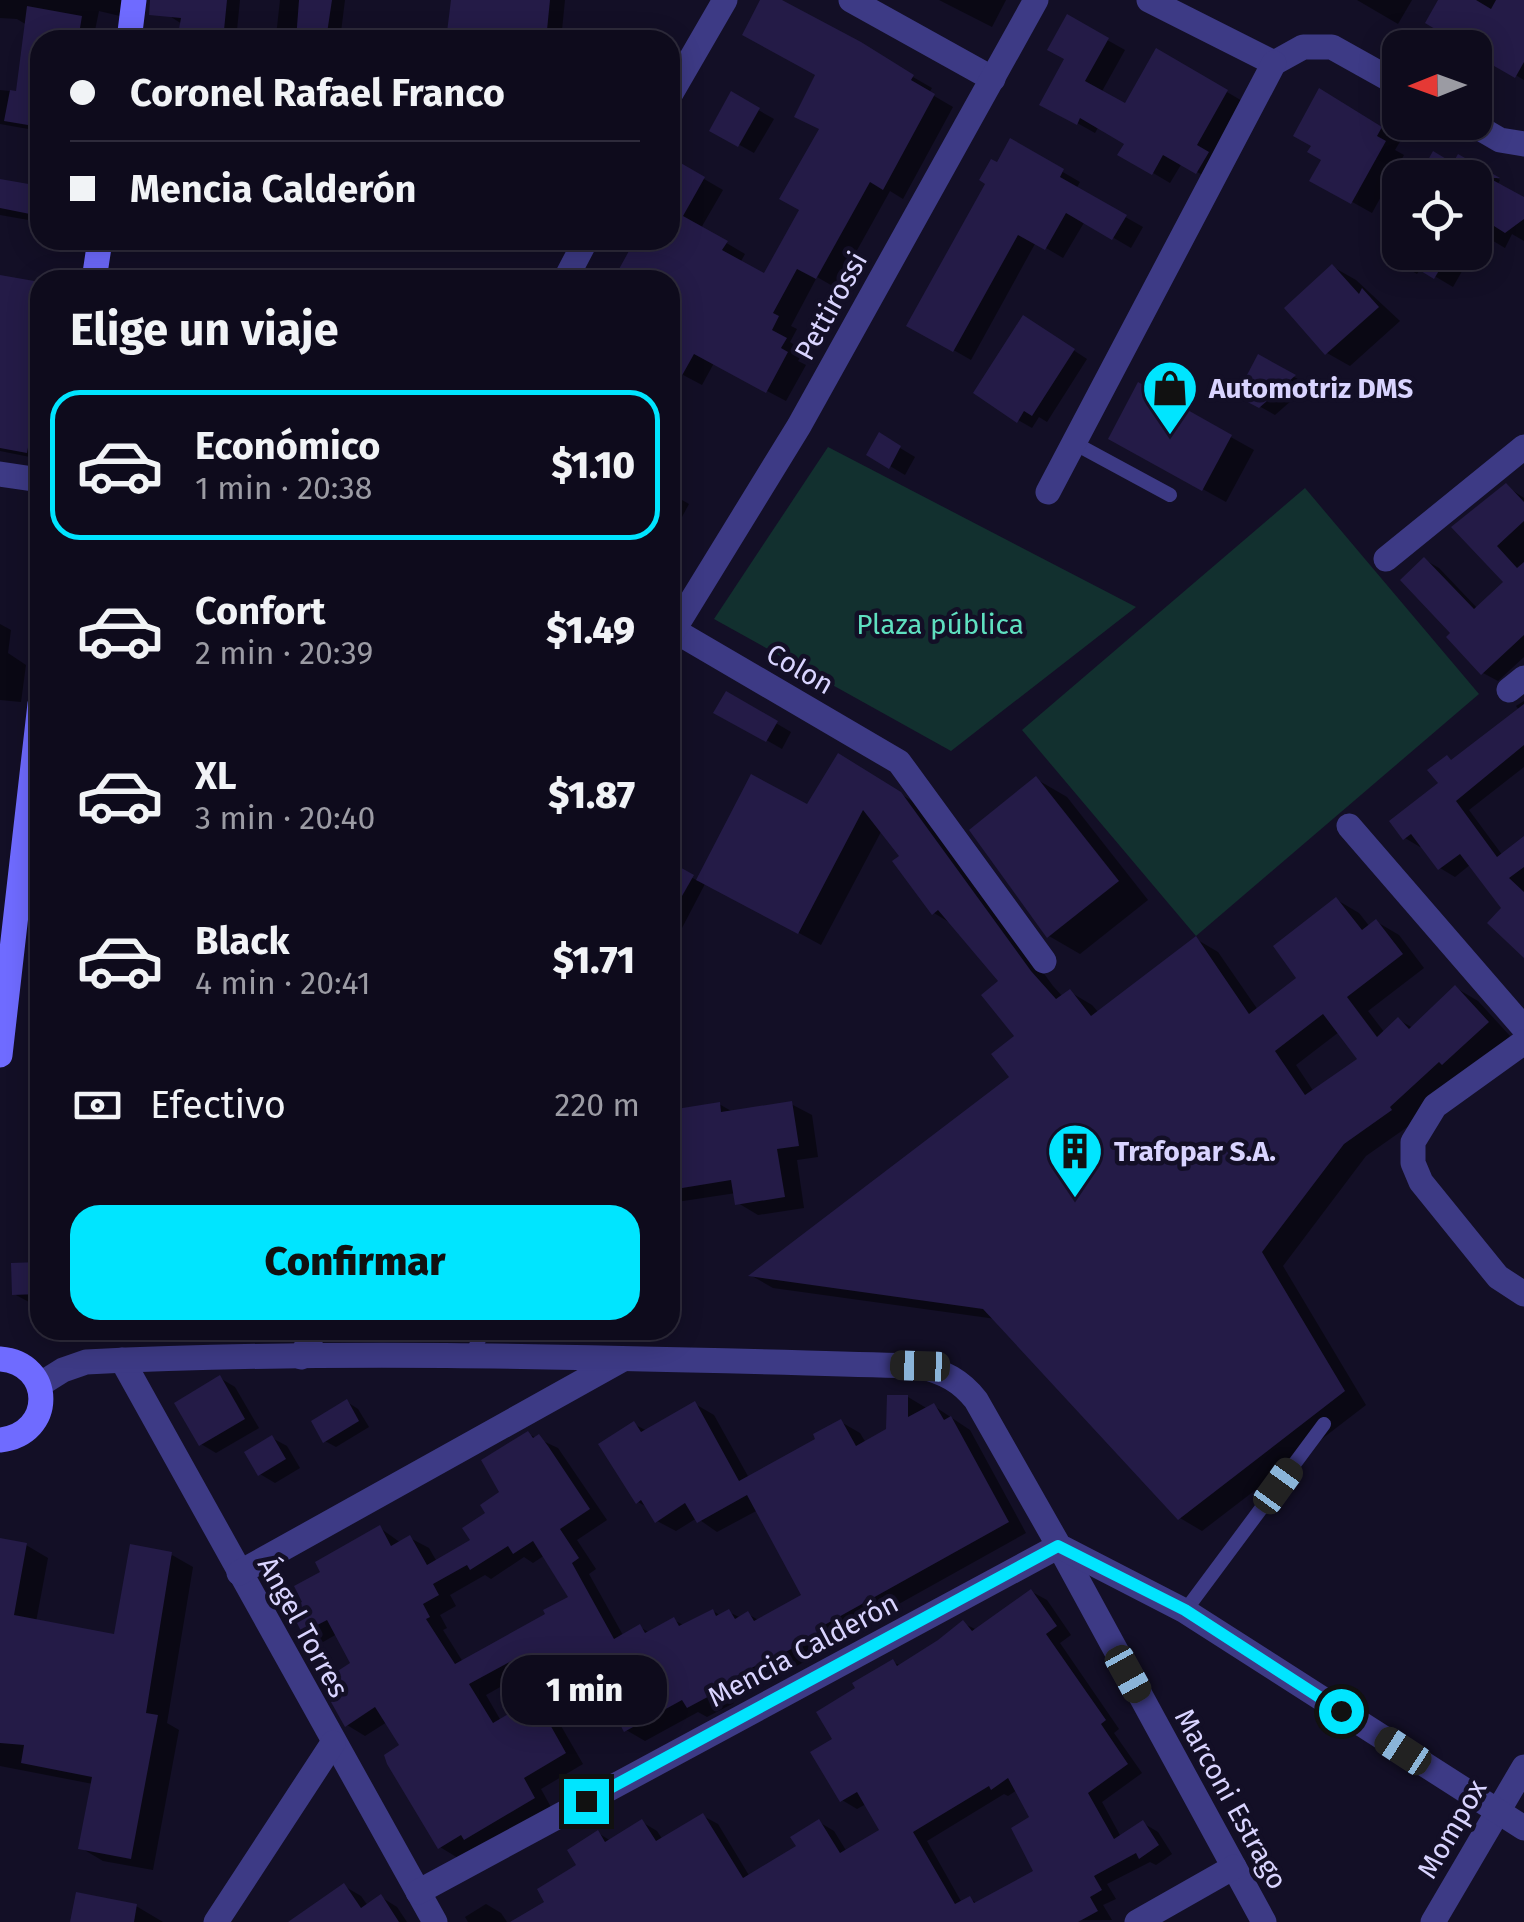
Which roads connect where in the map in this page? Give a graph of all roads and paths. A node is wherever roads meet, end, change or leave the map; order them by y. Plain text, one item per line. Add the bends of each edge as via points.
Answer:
1 (134, 0) edge
2 (725, 0) edge
3 (851, 0) edge
4 (1036, 0) edge
5 (1149, 0) edge
6 (130, 30) edge
7 (1274, 62) junction
8 (1382, 75) edge
9 (680, 78) edge
10 (993, 78) junction
11 (1492, 135) edge
12 (1524, 144) edge
13 (1074, 443) junction
14 (1524, 446) edge
15 (0, 474) edge
16 (30, 478) edge
17 (1048, 492) dead end
18 (1170, 495) dead end
19 (1386, 559) dead end
20 (680, 617) edge
21 (680, 636) edge
22 (30, 792) edge
23 (1349, 826) dead end
24 (1044, 961) dead end
25 (1524, 1028) edge
26 (1524, 1042) edge
27 (0, 1056) edge
28 (1524, 1294) edge
29 (310, 1340) edge
30 (479, 1340) edge
31 (301, 1357) junction
32 (470, 1358) junction
33 (0, 1359) edge
34 (623, 1359) junction
35 (122, 1360) junction
36 (39, 1385) junction
37 (1324, 1424) dead end
38 (28, 1430) junction
39 (0, 1440) edge
40 (0, 1465) edge
41 (1058, 1546) junction
42 (239, 1573) junction
43 (1185, 1610) junction
44 (333, 1743) junction
45 (1524, 1767) edge
46 (1496, 1811) junction
47 (1524, 1828) edge
48 (1234, 1867) junction
49 (418, 1892) junction
50 (216, 1922) edge
51 (435, 1922) edge
52 (1137, 1922) edge
53 (1264, 1922) edge
54 (1433, 1922) edge

1 - 6 main road
2 - 9 street
3 - 10 street
4 - 10 street, Pettirossi
5 - 7 street
7 - 8 street via 1320,45
7 - 13 street
10 - 20 street, Pettirossi via 799,426
11 - 12 street
13 - 17 street
13 - 18 lane
14 - 19 street
15 - 16 street
21 - 24 street, Colon via 899,762
22 - 27 main road
23 - 25 street
26 - 28 street via 1434,1106 1414,1142 1413,1162 1421,1182 1498,1277
29 - 31 street
30 - 32 lane
31 - 32 street, Marconi Estrago
31 - 35 street, Marconi Estrago
32 - 34 street, Marconi Estrago
33 - 36 main road via 22,1365
34 - 41 street, Marconi Estrago via 920,1366 944,1372 976,1400
34 - 42 street
35 - 36 street, Marconi Estrago via 86,1362
35 - 42 street, Ángel Torres
36 - 38 main road via 40,1409
37 - 43 lane
38 - 39 main road
38 - 40 main road
41 - 43 street
41 - 48 street, Marconi Estrago
41 - 49 street, Mencia Calderón
42 - 44 street, Ángel Torres
43 - 46 street
44 - 49 street, Ángel Torres
44 - 50 street
45 - 46 street, Mompox
46 - 47 street
46 - 54 street, Mompox
48 - 52 street
48 - 53 street, Marconi Estrago
49 - 51 street, Ángel Torres

